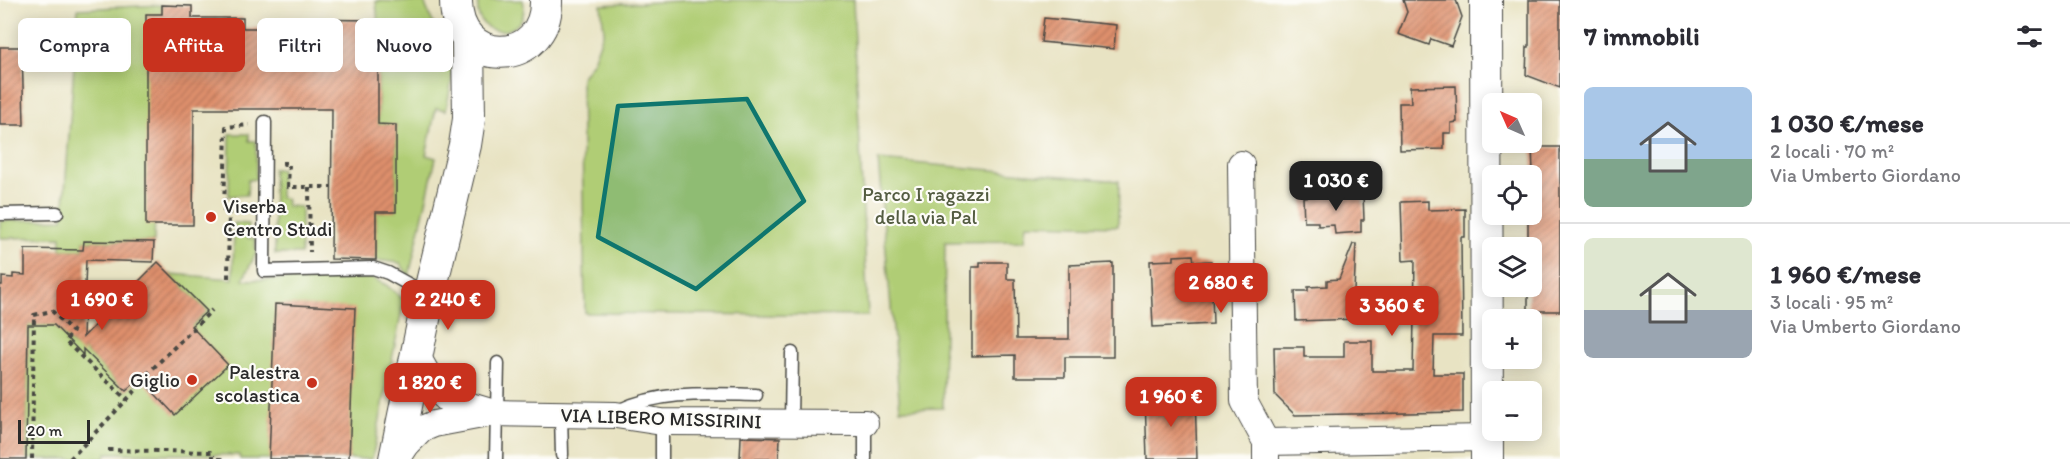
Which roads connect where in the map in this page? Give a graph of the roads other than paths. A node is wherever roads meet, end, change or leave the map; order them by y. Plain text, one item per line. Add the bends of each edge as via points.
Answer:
1 (1486, 0) edge
2 (550, 4) edge
3 (456, 13) edge
4 (507, 52) junction
5 (265, 122) dead end
6 (465, 145) junction
7 (1241, 164) dead end
8 (57, 213) dead end
9 (0, 214) edge
10 (429, 295) junction
11 (792, 353) dead end
12 (417, 358) junction
13 (498, 363) dead end
14 (756, 395) dead end
15 (496, 413) junction
16 (561, 414) junction
17 (609, 415) junction
18 (662, 422) junction
19 (791, 423) junction
20 (866, 423) joint
21 (1486, 448) edge
22 (1266, 450) edge
23 (562, 455) dead end
24 (396, 459) edge
25 (496, 459) edge
26 (662, 459) edge
27 (865, 459) edge

1 - 21 street
2 - 4 street via 533,38
3 - 4 street via 480,47
3 - 6 street, VIA LIBERO MISSIRINI via 469,119
4 - 6 street, VIA LIBERO MISSIRINI via 476,108
5 - 10 lane via 264,271 373,268
6 - 10 street, VIA LIBERO MISSIRINI
7 - 22 street via 1244,400
8 - 9 lane
10 - 12 street, VIA LIBERO MISSIRINI
11 - 19 lane
12 - 15 street, VIA LIBERO MISSIRINI via 435,388 447,399
12 - 24 street, VIA LIBERO MISSIRINI
13 - 15 lane
14 - 17 lane via 679,394 634,403
15 - 16 street, VIA LIBERO MISSIRINI
15 - 24 street, VIA LIBERO MISSIRINI via 422,429
15 - 25 lane
16 - 17 street, VIA LIBERO MISSIRINI
16 - 23 lane
17 - 18 street, VIA LIBERO MISSIRINI
18 - 19 street, VIA LIBERO MISSIRINI
18 - 26 lane
19 - 20 street, VIA LIBERO MISSIRINI
20 - 27 lane
21 - 22 street

